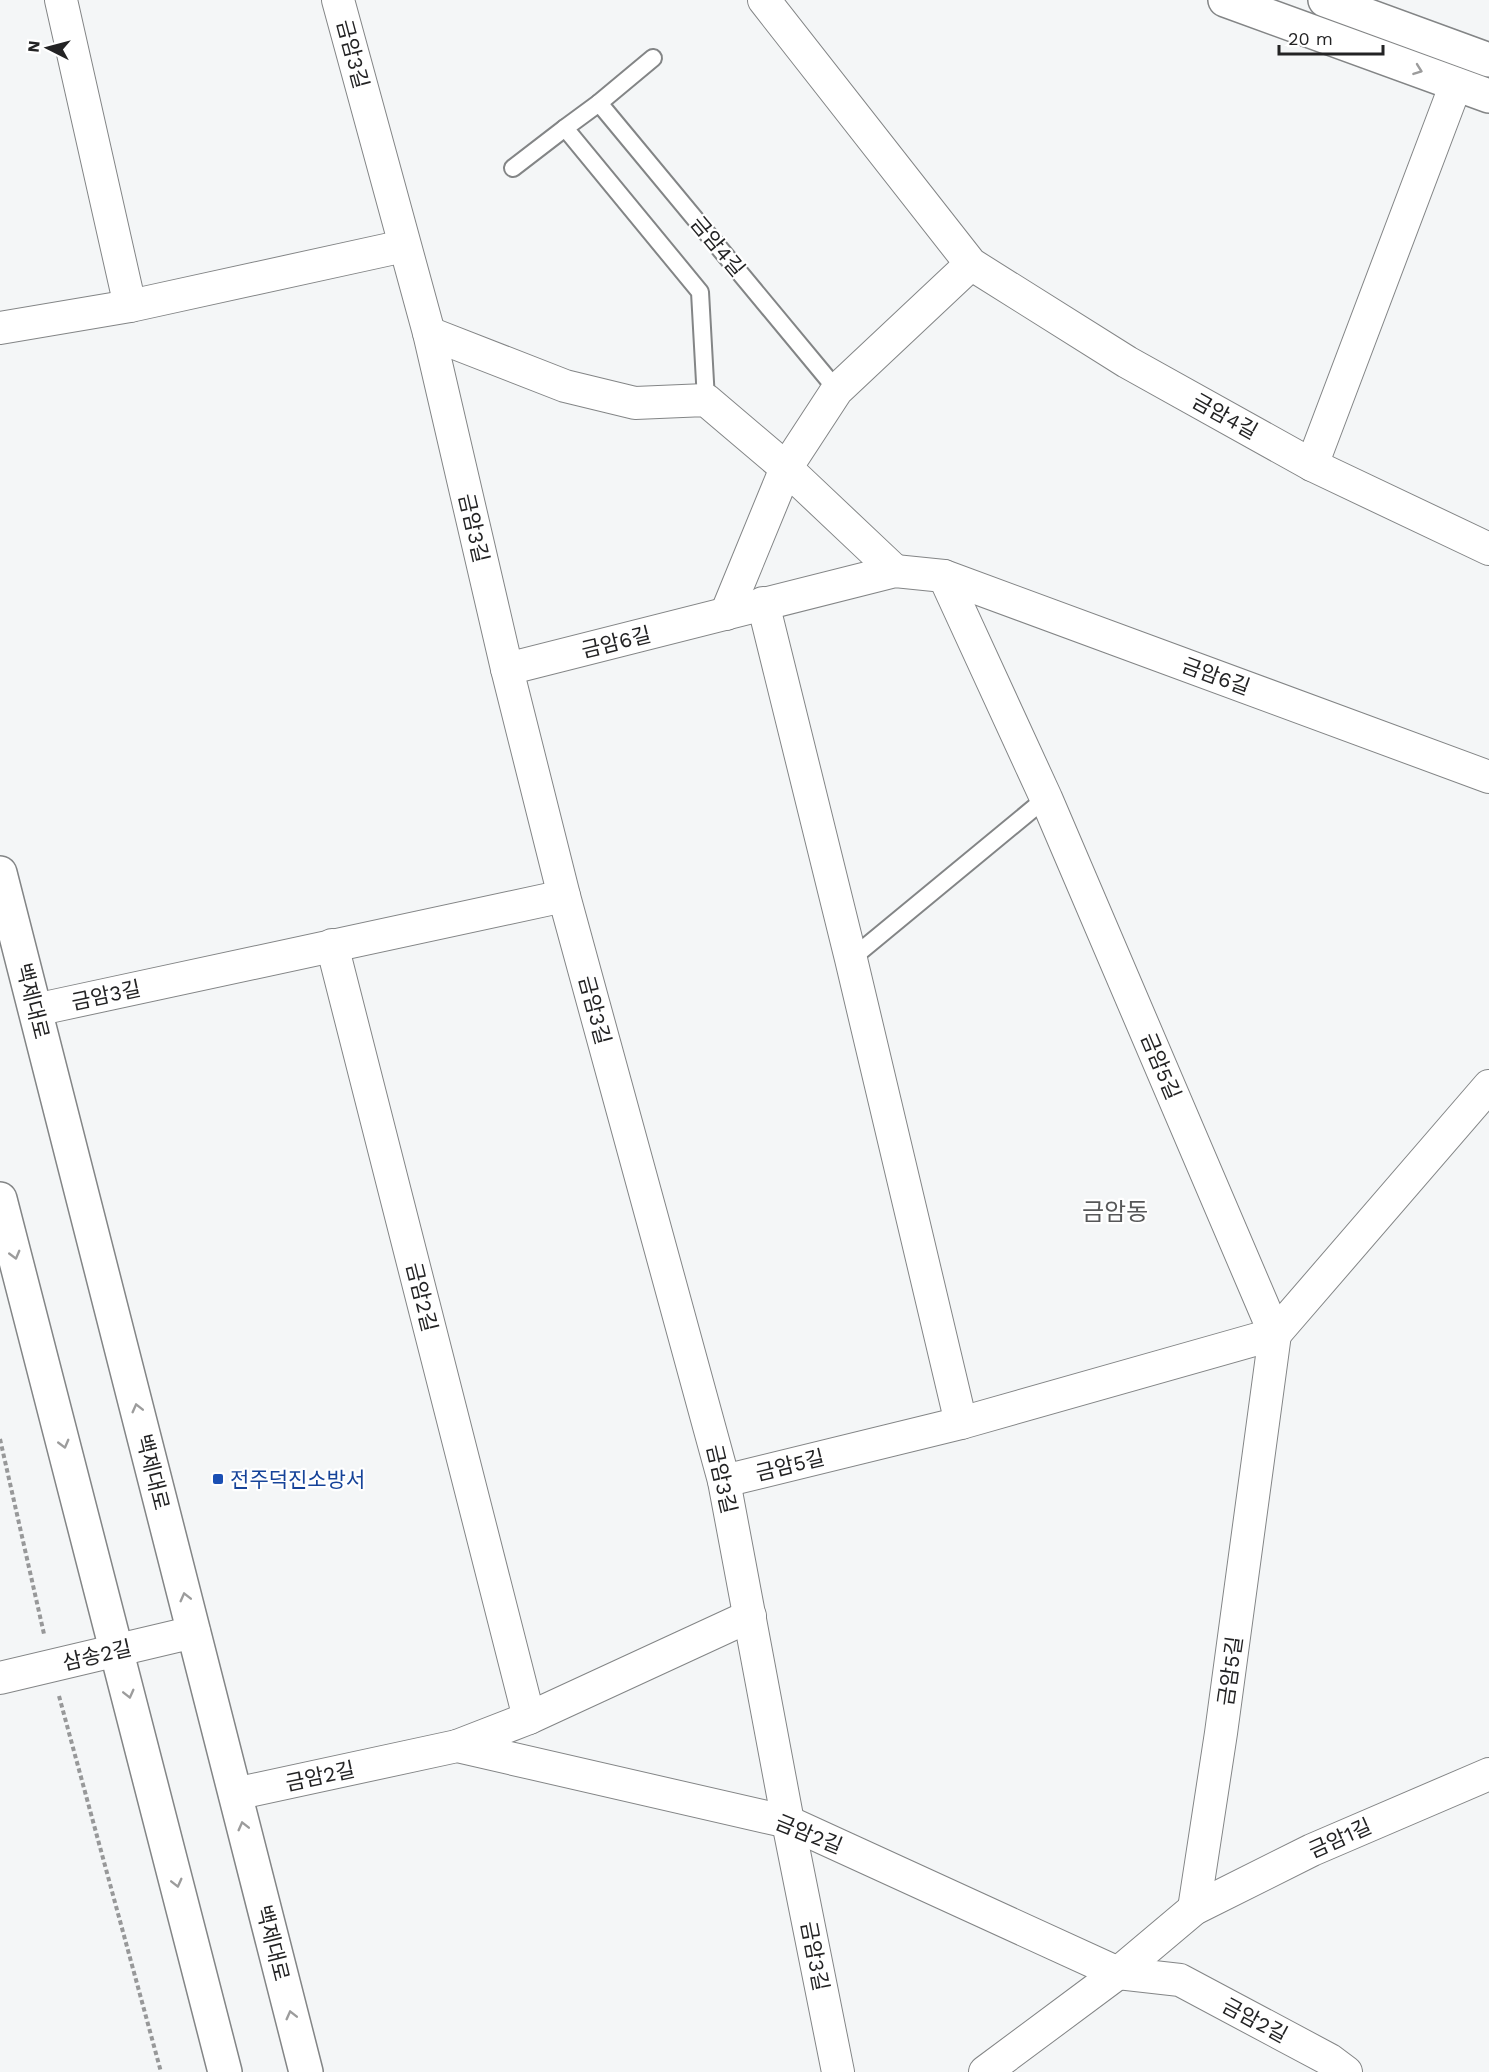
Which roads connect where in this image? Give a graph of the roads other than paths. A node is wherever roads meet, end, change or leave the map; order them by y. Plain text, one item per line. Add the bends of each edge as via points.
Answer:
1 (61, 0) edge
2 (338, 0) edge
3 (764, 0) edge
4 (1225, 0) edge
5 (1324, 0) edge
6 (653, 58) dead end
7 (1489, 60) edge
8 (1456, 84) junction
9 (1489, 96) edge
10 (599, 103) junction
11 (565, 128) junction
12 (513, 168) dead end
13 (404, 246) junction
14 (971, 264) junction
15 (130, 306) junction
16 (0, 328) edge
17 (429, 333) junction
18 (837, 390) junction
19 (706, 399) junction
20 (1312, 465) junction
21 (786, 468) junction
22 (1489, 549) edge
23 (895, 571) junction
24 (944, 576) junction
25 (763, 603) junction
26 (726, 614) junction
27 (507, 669) junction
28 (1489, 777) edge
29 (1046, 798) junction
30 (0, 873) edge
31 (564, 896) junction
32 (332, 945) junction
33 (851, 959) junction
34 (35, 1010) junction
35 (1489, 1086) edge
36 (0, 1199) edge
37 (1275, 1334) junction
38 (961, 1422) junction
39 (724, 1481) junction
40 (750, 1616) junction
41 (194, 1632) junction
42 (118, 1651) junction
43 (0, 1677) edge
44 (529, 1718) junction
45 (457, 1746) junction
46 (1489, 1774) edge
47 (235, 1794) junction
48 (788, 1822) junction
49 (1194, 1909) junction
50 (1118, 1973) junction
51 (225, 2072) edge
52 (306, 2072) edge
53 (838, 2072) edge
54 (984, 2072) edge
55 (1346, 2072) edge

1 - 15 street
2 - 13 street, 금암3길
3 - 14 street, 금암4길
4 -> 8 street
5 - 7 street
6 - 10 lane
8 - 9 street
8 - 20 street
10 - 11 lane
10 - 18 lane, 금암4길
11 - 12 lane
11 - 19 lane, 금암4길 via 700,292
13 - 15 street
13 - 17 street, 금암3길
14 - 18 street
14 - 20 street, 금암4길 via 1127,362
15 - 16 street
17 - 19 street via 565,386 635,403
17 - 27 street, 금암3길
18 - 21 street
19 - 21 street
20 - 22 street, 금암4길
21 - 23 street
21 - 26 street
23 - 24 street, 금암6길
23 - 25 street, 금암6길
24 - 28 street, 금암6길
24 - 29 street
25 - 26 street, 금암6길
25 - 33 street
26 - 27 street, 금암6길
27 - 31 street, 금암3길
29 - 33 lane
29 - 37 street, 금암5길
30 - 34 street, 백제대로
31 - 32 street, 금암3길
31 - 39 street, 금암3길
32 - 34 street, 금암3길
32 - 44 street, 금암2길
33 - 38 street
41 -> 34 street, 백제대로
35 - 37 street
36 -> 42 street
37 - 38 street, 금암5길
37 - 49 street, 금암5길
38 - 39 street, 금암5길
39 - 40 street, 금암3길
40 - 44 street
40 - 48 street, 금암3길
41 - 42 street, 삼송2길
41 - 47 street, 백제대로
42 - 43 street, 삼송2길
42 -> 51 street
44 - 45 street
45 - 47 street, 금암2길
45 - 48 street, 금암2길
46 - 49 street, 금암1길 via 1312,1850
52 -> 47 street, 백제대로
48 - 50 street, 금암2길
48 - 53 street, 금암3길
49 - 50 street
50 - 54 street
50 - 55 street, 금암2길 via 1180,1980

